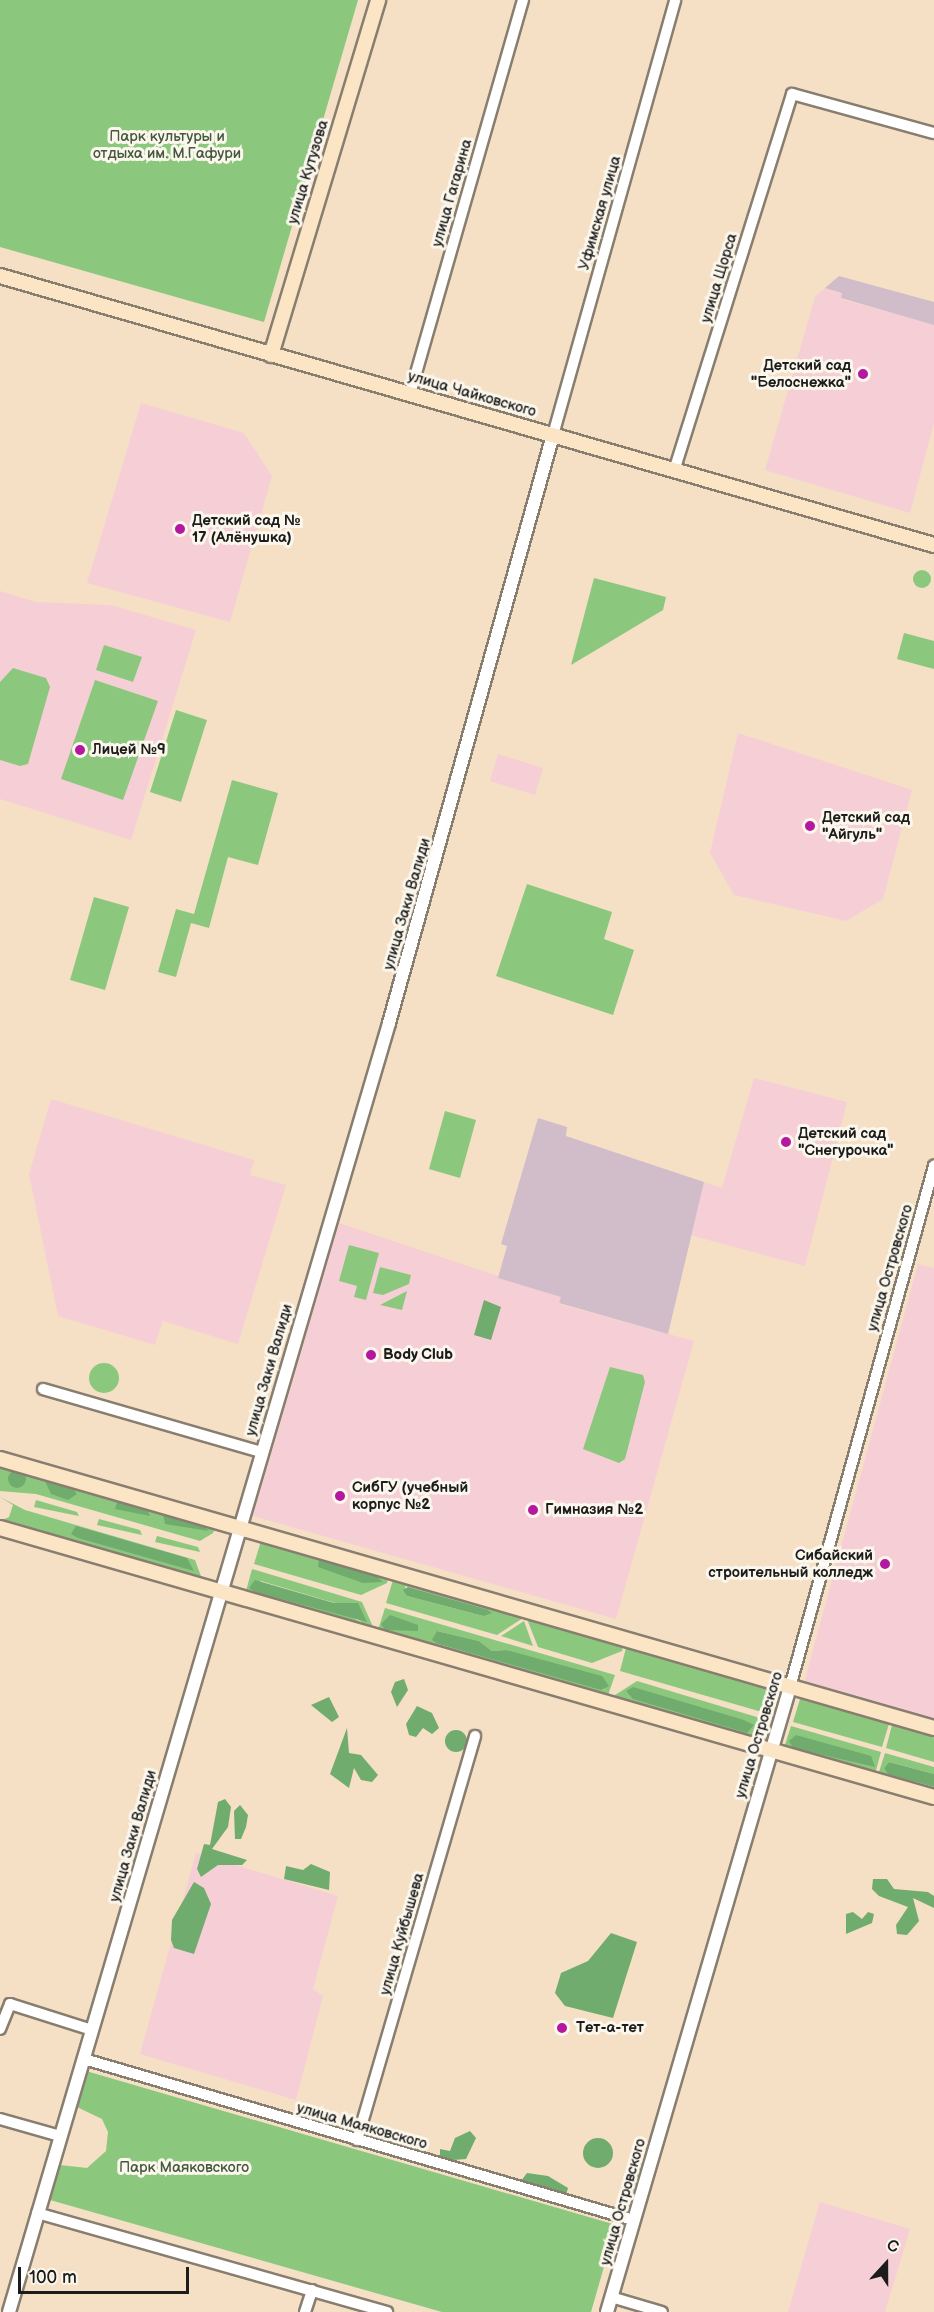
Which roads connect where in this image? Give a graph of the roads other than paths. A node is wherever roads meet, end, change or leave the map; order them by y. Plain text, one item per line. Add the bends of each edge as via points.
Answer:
1 (378, 0) edge
2 (523, 0) edge
3 (675, 0) edge
4 (934, 133) edge
5 (0, 276) edge
6 (271, 355) junction
7 (410, 394) junction
8 (553, 435) junction
9 (674, 471) junction
10 (934, 545) edge
11 (934, 1166) edge
12 (43, 1389) dead end
13 (261, 1452) junction
14 (0, 1459) edge
15 (0, 1528) edge
16 (238, 1528) junction
17 (219, 1592) junction
18 (790, 1687) junction
19 (934, 1728) edge
20 (475, 1737) dead end
21 (770, 1750) junction
22 (934, 1797) edge
23 (0, 2029) edge
24 (92, 2030) junction
25 (84, 2059) junction
26 (0, 2119) edge
27 (60, 2136) junction
28 (357, 2140) junction
29 (38, 2213) junction
30 (633, 2220) junction
31 (312, 2290) junction
32 (611, 2297) junction
33 (9, 2312) edge
34 (305, 2312) edge
35 (387, 2312) edge
36 (607, 2312) edge
37 (662, 2312) edge

1 - 6 main road, улица Кутузова
2 - 7 street, улица Гагарина
3 - 8 street, Уфимская улица
4 - 9 street, улица Щорса via 792,94
5 - 6 main road, улица Чайковского
6 - 7 main road, улица Чайковского
7 - 8 main road, улица Чайковского
8 - 9 main road, улица Чайковского
8 - 13 street, улица Заки Валиди via 389,1023
9 - 10 main road, улица Чайковского
11 - 18 street, улица Островского
12 - 13 street
13 - 16 street, улица Заки Валиди
14 - 16 main road
15 - 17 main road
16 - 17 street, улица Заки Валиди
16 - 18 main road
17 - 21 main road
17 - 24 street, улица Заки Валиди
18 - 19 main road
18 - 21 street, улица Островского
20 - 28 street, улица Куйбышева
21 - 22 main road
21 - 30 street, улица Островского
23 - 24 street via 10,2004
24 - 25 street, улица Заки Валиди
25 - 27 street, улица Заки Валиди
25 - 28 street, улица Маяковского
26 - 27 street
27 - 29 street, улица Заки Валиди
28 - 30 street, улица Маяковского
29 - 31 street
29 - 33 street, улица Заки Валиди
30 - 32 street, улица Островского
31 - 34 street
31 - 35 street
32 - 36 street, улица Островского
32 - 37 street

